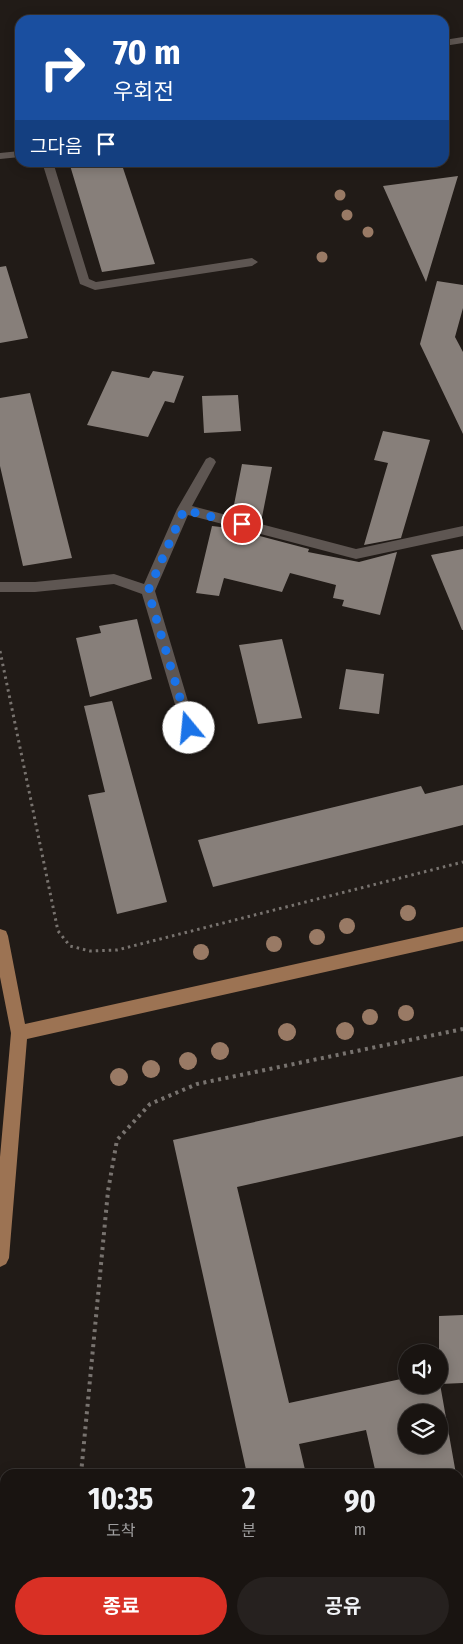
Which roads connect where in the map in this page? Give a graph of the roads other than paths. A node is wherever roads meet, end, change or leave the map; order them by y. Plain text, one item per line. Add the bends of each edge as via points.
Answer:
1 (463, 40) edge
2 (449, 42) edge
3 (15, 154) edge
4 (0, 156) edge
5 (49, 167) edge
6 (252, 262) dead end
7 (210, 462) dead end
8 (184, 510) junction
9 (463, 531) edge
10 (0, 588) edge
11 (148, 591) junction
12 (189, 728) dead end
13 (463, 934) edge
14 (0, 936) edge
15 (19, 1033) junction
16 (0, 1258) edge

1 - 2 street
3 - 4 street
5 - 6 street via 84,281 95,286
7 - 8 street
8 - 9 street via 356,554
8 - 11 street
10 - 11 street via 114,579
11 - 12 street
13 - 15 main road
14 - 15 main road
15 - 16 main road

